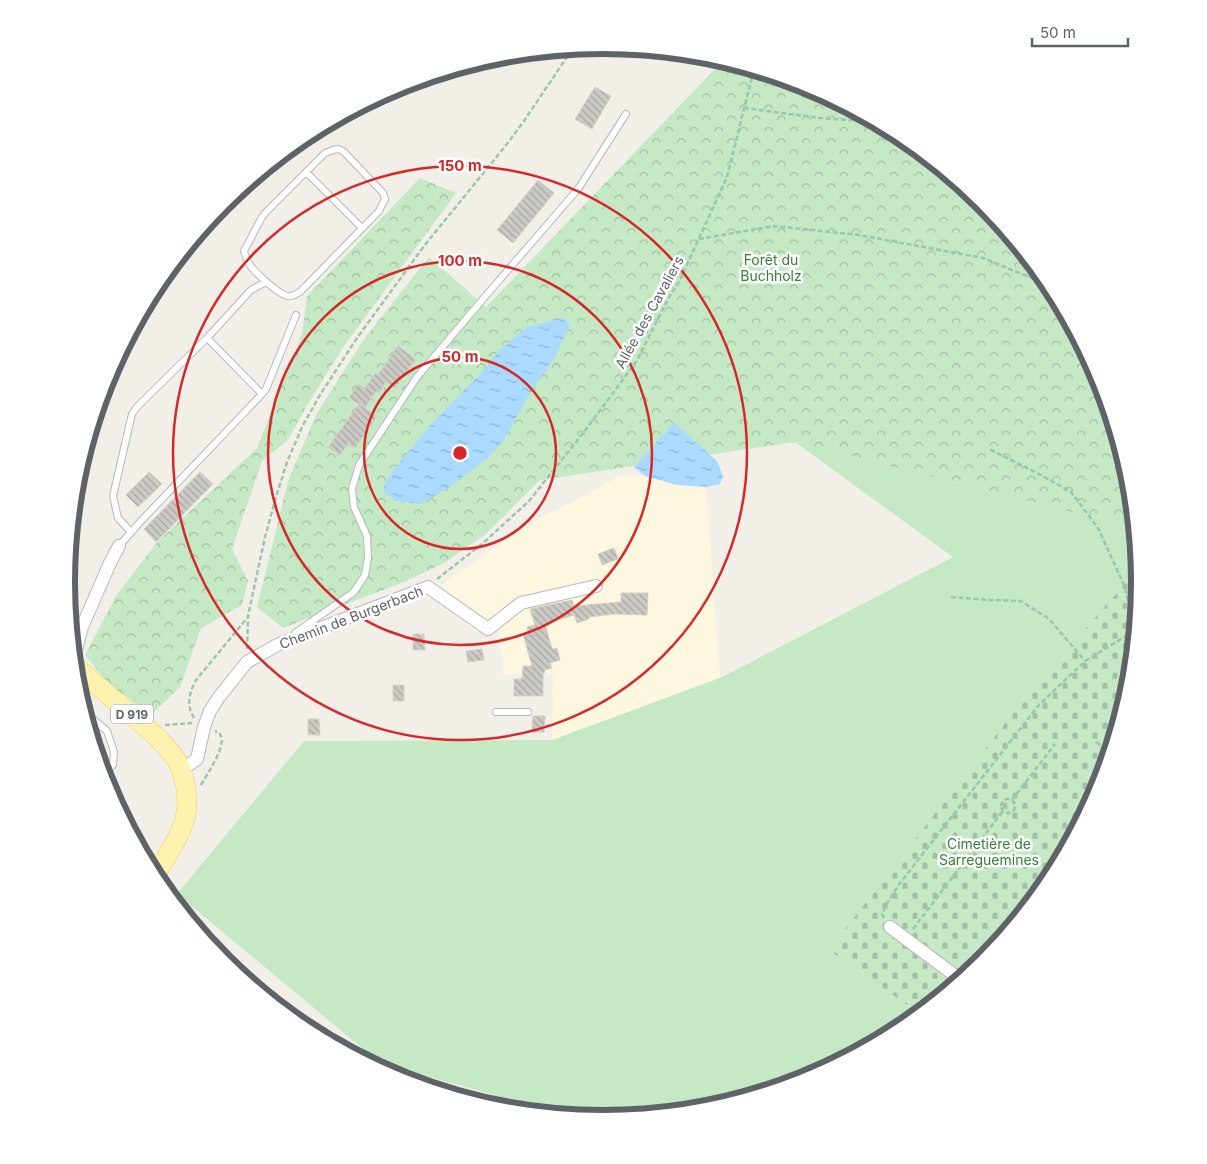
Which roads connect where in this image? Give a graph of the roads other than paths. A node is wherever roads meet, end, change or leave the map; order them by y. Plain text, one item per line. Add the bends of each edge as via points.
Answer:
1 (626, 114) dead end
2 (306, 172) junction
3 (362, 228) junction
4 (266, 282) junction
5 (296, 315) dead end
6 (207, 338) junction
7 (262, 394) junction
8 (131, 532) junction
9 (120, 546) joint
10 (596, 586) dead end
11 (79, 640) edge
12 (279, 644) junction
13 (83, 673) edge
14 (496, 712) dead end
15 (528, 712) dead end
16 (93, 719) edge
17 (109, 768) edge
18 (181, 770) junction
19 (159, 868) edge
20 (890, 927) road end
21 (955, 976) edge

1 - 12 lane via 578,189 417,377 358,465 352,489 354,507 367,536 368,558 365,575 354,592
2 - 3 lane
2 - 3 lane via 325,153 339,149 344,152 385,199 379,211
2 - 4 lane via 262,217 244,251 249,263
3 - 4 lane via 295,295 287,296
4 - 6 lane via 251,290
5 - 7 lane
6 - 7 lane
6 - 8 lane via 132,414 113,496 118,518
7 - 8 lane
8 - 9 lane
9 - 11 street
10 - 12 street, Chemin de Burgerbach via 521,603 488,629 428,587
12 - 18 street, Chemin de Burgerbach via 247,662 218,697 204,727 197,759
13 - 18 main road, D 919 via 168,748
14 - 15 lane
16 - 17 lane via 107,731 114,752 113,765
18 - 19 main road, D 919 via 186,792 185,820
20 - 21 street

